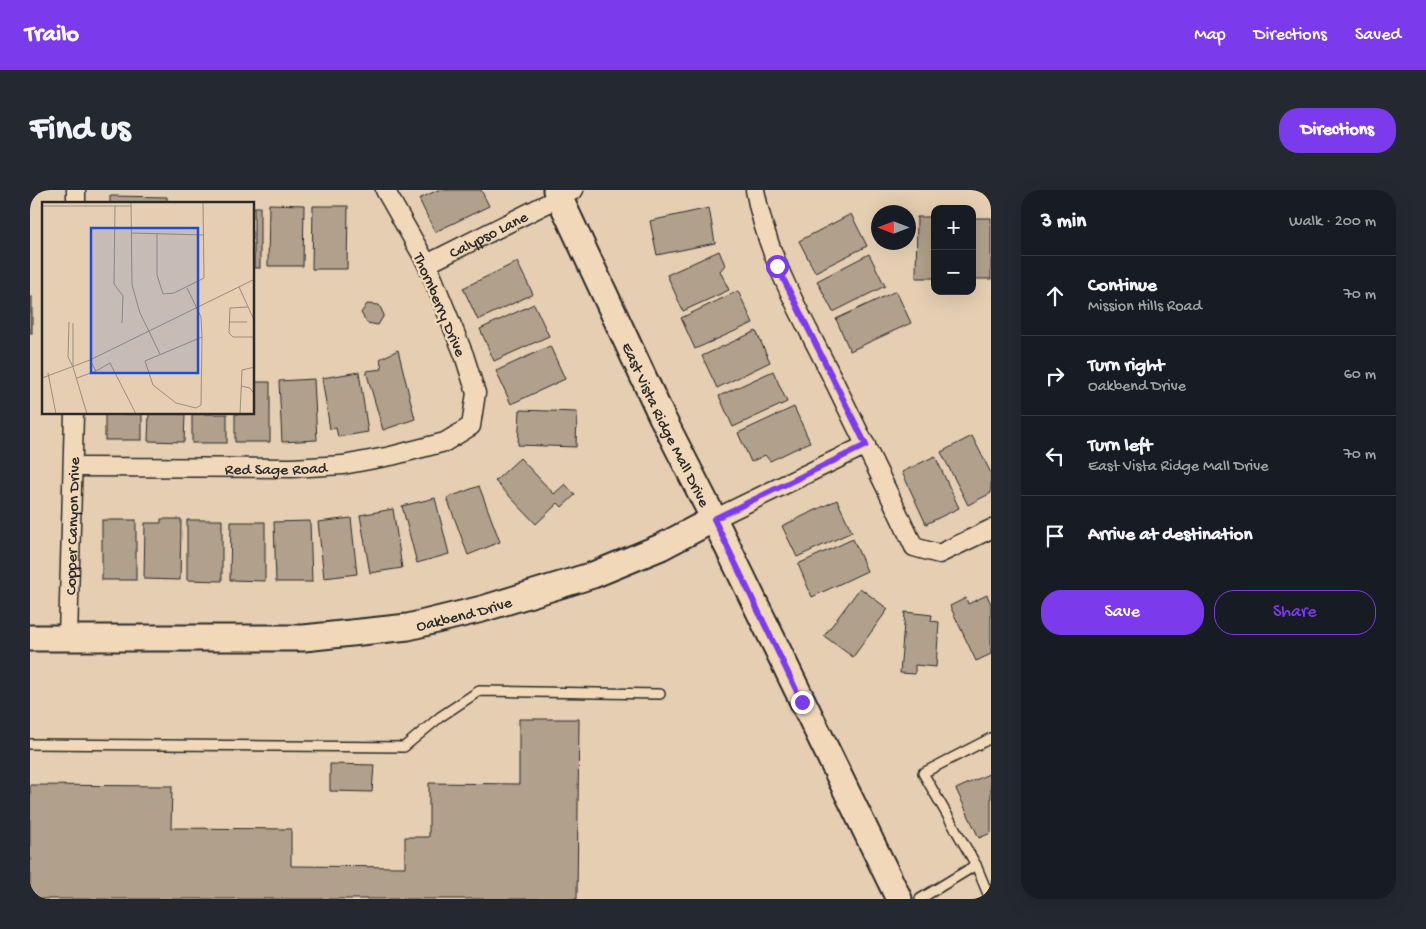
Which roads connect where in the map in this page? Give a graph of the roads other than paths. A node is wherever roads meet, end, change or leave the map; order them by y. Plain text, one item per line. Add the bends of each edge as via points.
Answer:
1 (385, 190) edge
2 (755, 190) edge
3 (563, 192) edge
4 (427, 264) junction
5 (74, 415) edge
6 (470, 426) joint
7 (866, 445) junction
8 (74, 467) junction
9 (714, 519) junction
10 (991, 529) edge
11 (30, 638) edge
12 (68, 638) junction
13 (660, 694) dead end
14 (991, 738) edge
15 (30, 744) edge
16 (976, 865) junction
17 (899, 899) edge
18 (920, 899) edge
19 (990, 899) edge

1 - 4 street, Thornberry Drive
2 - 7 street via 777,266
3 - 4 street, Calypso Lane
3 - 9 main road, East Vista Ridge Mall Drive via 662,417
4 - 6 street, Thornberry Drive via 476,393
5 - 8 street, Copper Canyon Drive
6 - 8 street, Red Sage Road via 445,442 343,465 292,468
7 - 9 street, Oakbend Drive
7 - 10 street via 914,547 939,554
8 - 12 street, Copper Canyon Drive
9 - 12 main road, Oakbend Drive via 661,547 593,575 482,609 408,627 304,638
9 - 17 main road, East Vista Ridge Mall Drive
11 - 12 main road, Oakbend Drive
13 - 15 lane via 479,691 440,716 404,747
14 - 16 lane via 923,772
16 - 18 lane
16 - 19 lane

